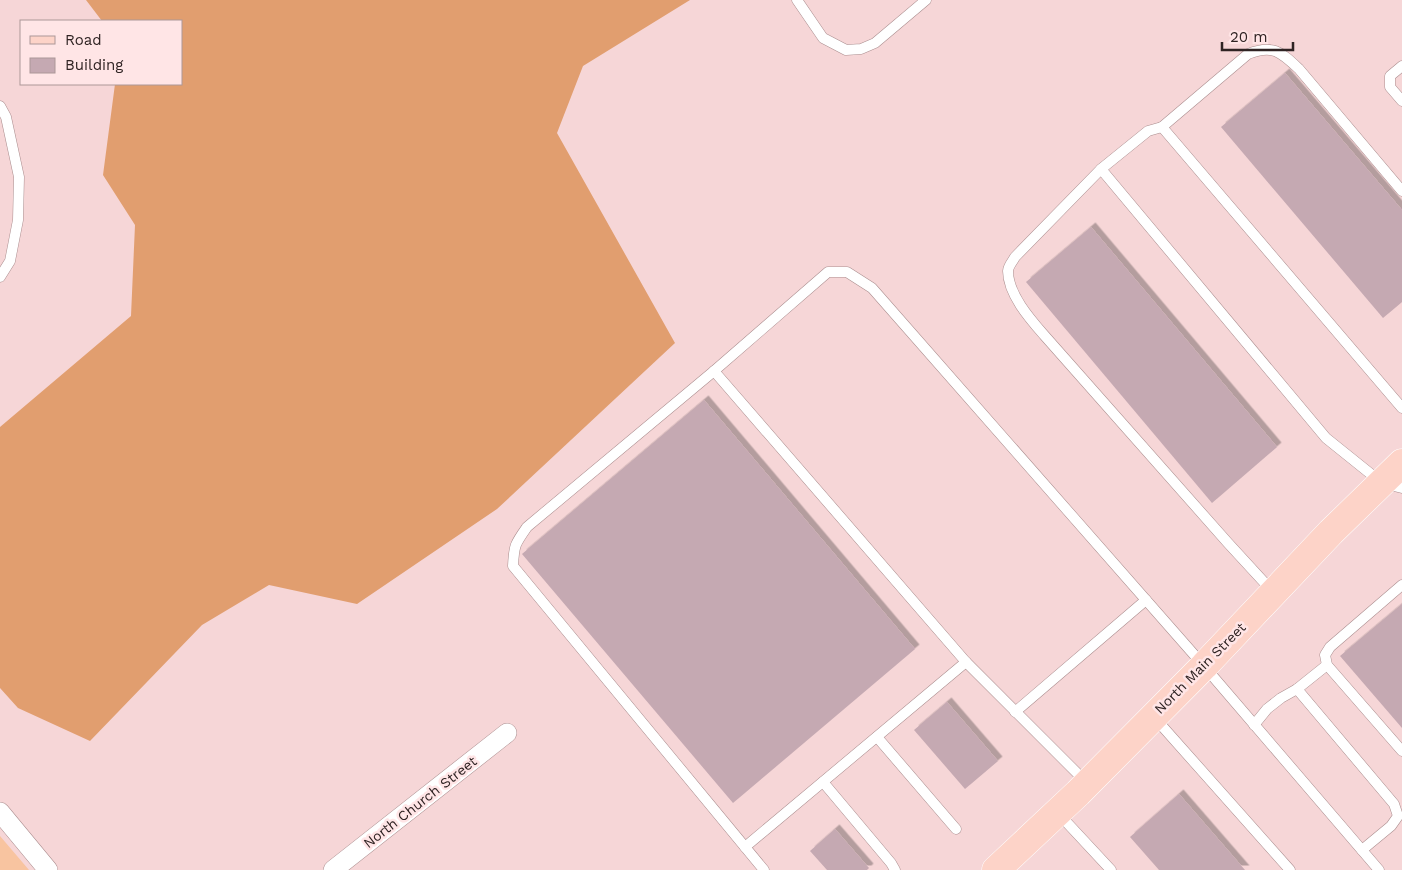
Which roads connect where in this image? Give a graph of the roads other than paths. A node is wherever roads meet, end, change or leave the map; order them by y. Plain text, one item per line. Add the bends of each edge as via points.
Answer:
1 (797, 0) edge
2 (926, 0) edge
3 (1402, 66) edge
4 (1402, 101) edge
5 (0, 106) edge
6 (1162, 127) junction
7 (1100, 169) junction
8 (1402, 191) edge
9 (0, 277) edge
10 (714, 371) junction
11 (1402, 408) edge
12 (1402, 463) edge
13 (1392, 485) edge
14 (1402, 585) edge
15 (1274, 593) junction
16 (1146, 600) junction
17 (966, 662) junction
18 (1327, 665) junction
19 (1204, 666) junction
20 (1297, 689) junction
21 (1015, 712) junction
22 (1153, 716) junction
23 (1254, 725) junction
24 (508, 733) dead end
25 (877, 737) junction
26 (1402, 752) edge
27 (823, 782) junction
28 (1088, 783) junction
29 (0, 812) edge
30 (1057, 812) junction
31 (956, 828) dead end
32 (745, 847) junction
33 (1362, 850) junction
34 (48, 870) edge
35 (333, 870) edge
36 (764, 870) edge
37 (895, 870) edge
38 (996, 870) edge
39 (1111, 870) edge
40 (1290, 870) edge
41 (1378, 870) edge

1 - 2 lane via 823,38 846,50 861,49 875,43
3 - 4 lane via 1390,76 1390,87
5 - 9 lane via 6,117 19,177 18,220 10,261
6 - 7 lane via 1148,131
6 - 8 lane via 1248,54 1261,48 1275,51 1299,69
6 - 11 lane
7 - 13 lane via 1326,438
7 - 15 lane via 1015,257 1008,269 1011,284 1021,307 1044,335
10 - 16 lane via 828,272 847,272 872,288
10 - 17 lane
10 - 32 lane via 527,527 516,542 513,566
12 - 13 main road, North Main Street
13 - 15 main road, North Main Street via 1331,532
14 - 18 lane via 1330,647 1325,655
15 - 19 main road, North Main Street
16 - 19 lane
16 - 21 lane
17 - 21 lane
17 - 25 lane
18 - 20 lane
18 - 26 lane
19 - 22 main road, North Main Street
19 - 23 lane
20 - 23 lane via 1267,709
20 - 33 lane via 1394,804 1398,816
21 - 28 lane
22 - 28 main road, North Main Street
22 - 40 lane
23 - 33 lane
24 - 35 street, North Church Street
25 - 27 lane
25 - 31 lane
27 - 32 lane
27 - 37 lane
28 - 30 main road, North Main Street
29 - 34 street
30 - 38 main road, North Main Street
30 - 39 lane
32 - 36 lane
33 - 41 lane

